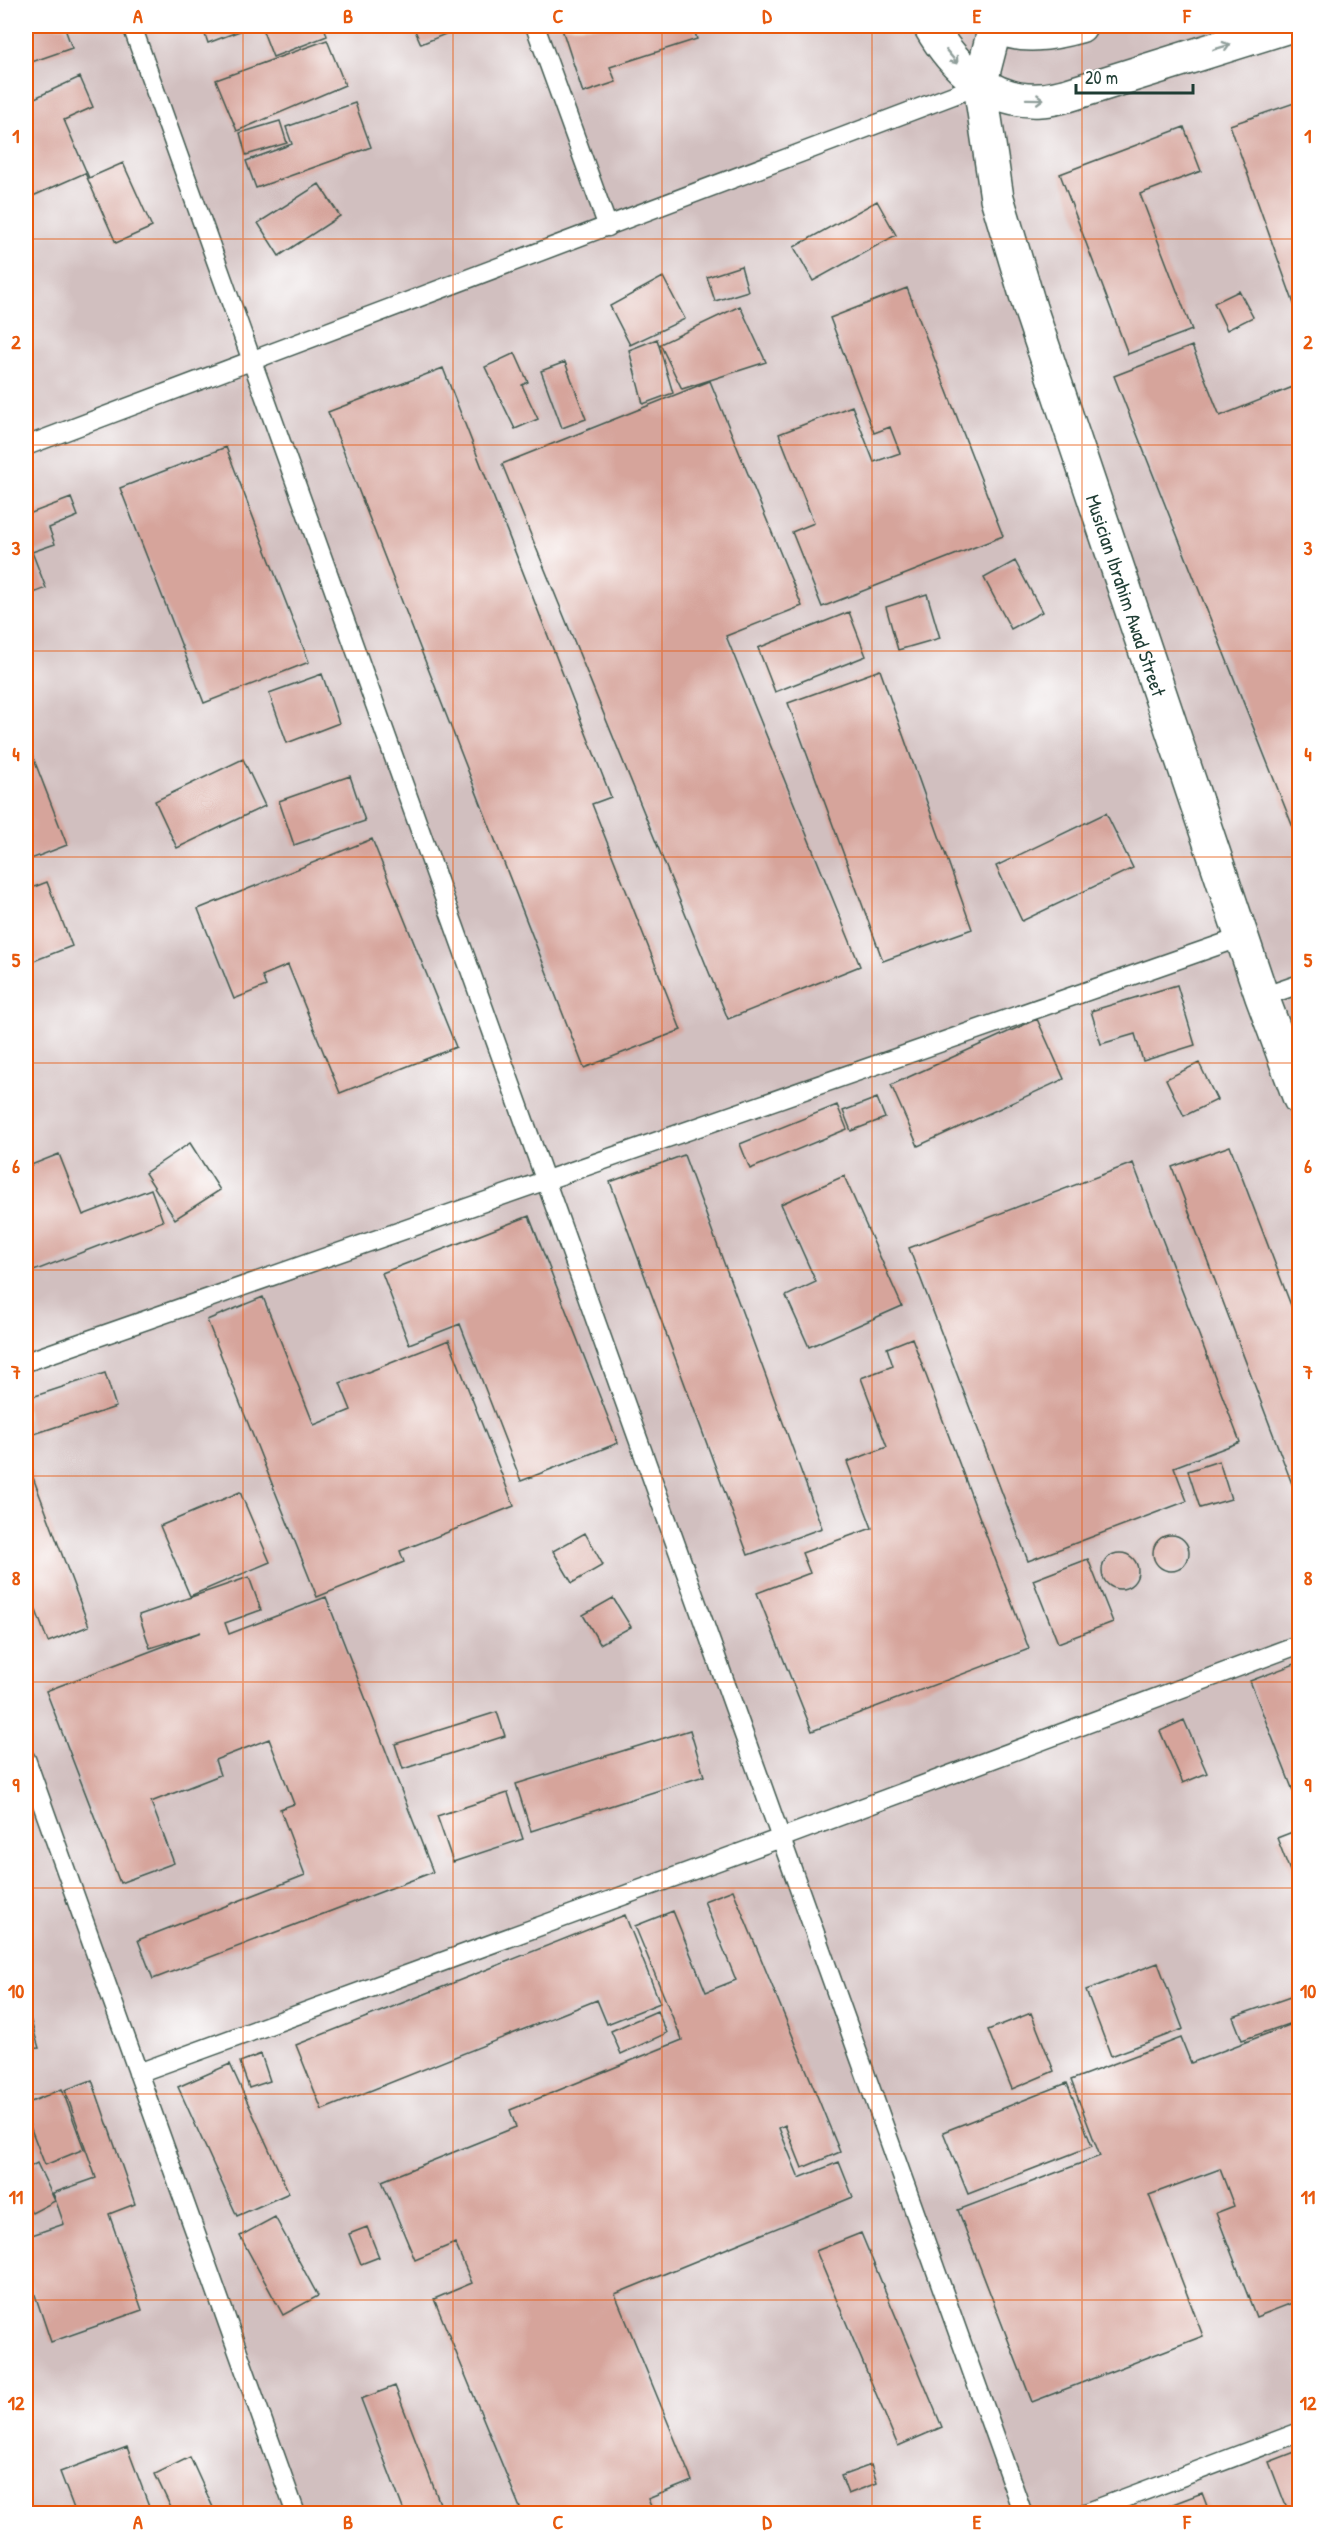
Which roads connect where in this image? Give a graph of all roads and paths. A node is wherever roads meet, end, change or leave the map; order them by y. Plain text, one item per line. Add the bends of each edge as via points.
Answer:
1 (132, 26) edge
2 (535, 26) edge
3 (930, 26) edge
4 (994, 26) edge
5 (1285, 26) edge
6 (1068, 29) edge
7 (980, 85) junction
8 (608, 227) junction
9 (252, 361) junction
10 (26, 446) edge
11 (1242, 937) junction
12 (1299, 984) edge
13 (1262, 997) junction
14 (1299, 1099) edge
15 (545, 1181) junction
16 (26, 1362) edge
17 (1299, 1644) edge
18 (26, 1759) edge
19 (781, 1838) junction
20 (138, 2073) junction
21 (1299, 2432) edge
22 (296, 2514) edge
23 (1023, 2514) edge
24 (1083, 2514) edge

1 - 9 lane
2 - 8 lane
3 -> 7 street via 953,60
4 - 6 street via 1028,34
4 - 7 street
7 -> 5 street via 1020,99 1068,95
7 - 8 lane
7 - 11 street, Musician Ibrahim Awad Street via 997,198 1030,309
8 - 9 lane
9 - 10 lane
9 - 15 lane
11 - 13 street, Musician Ibrahim Awad Street
11 - 15 lane
12 - 13 lane
13 - 14 street, Musician Ibrahim Awad Street
15 - 16 lane
15 - 19 lane
17 - 19 lane
18 - 20 lane
19 - 20 lane
19 - 23 lane
20 - 22 lane
21 - 24 lane

